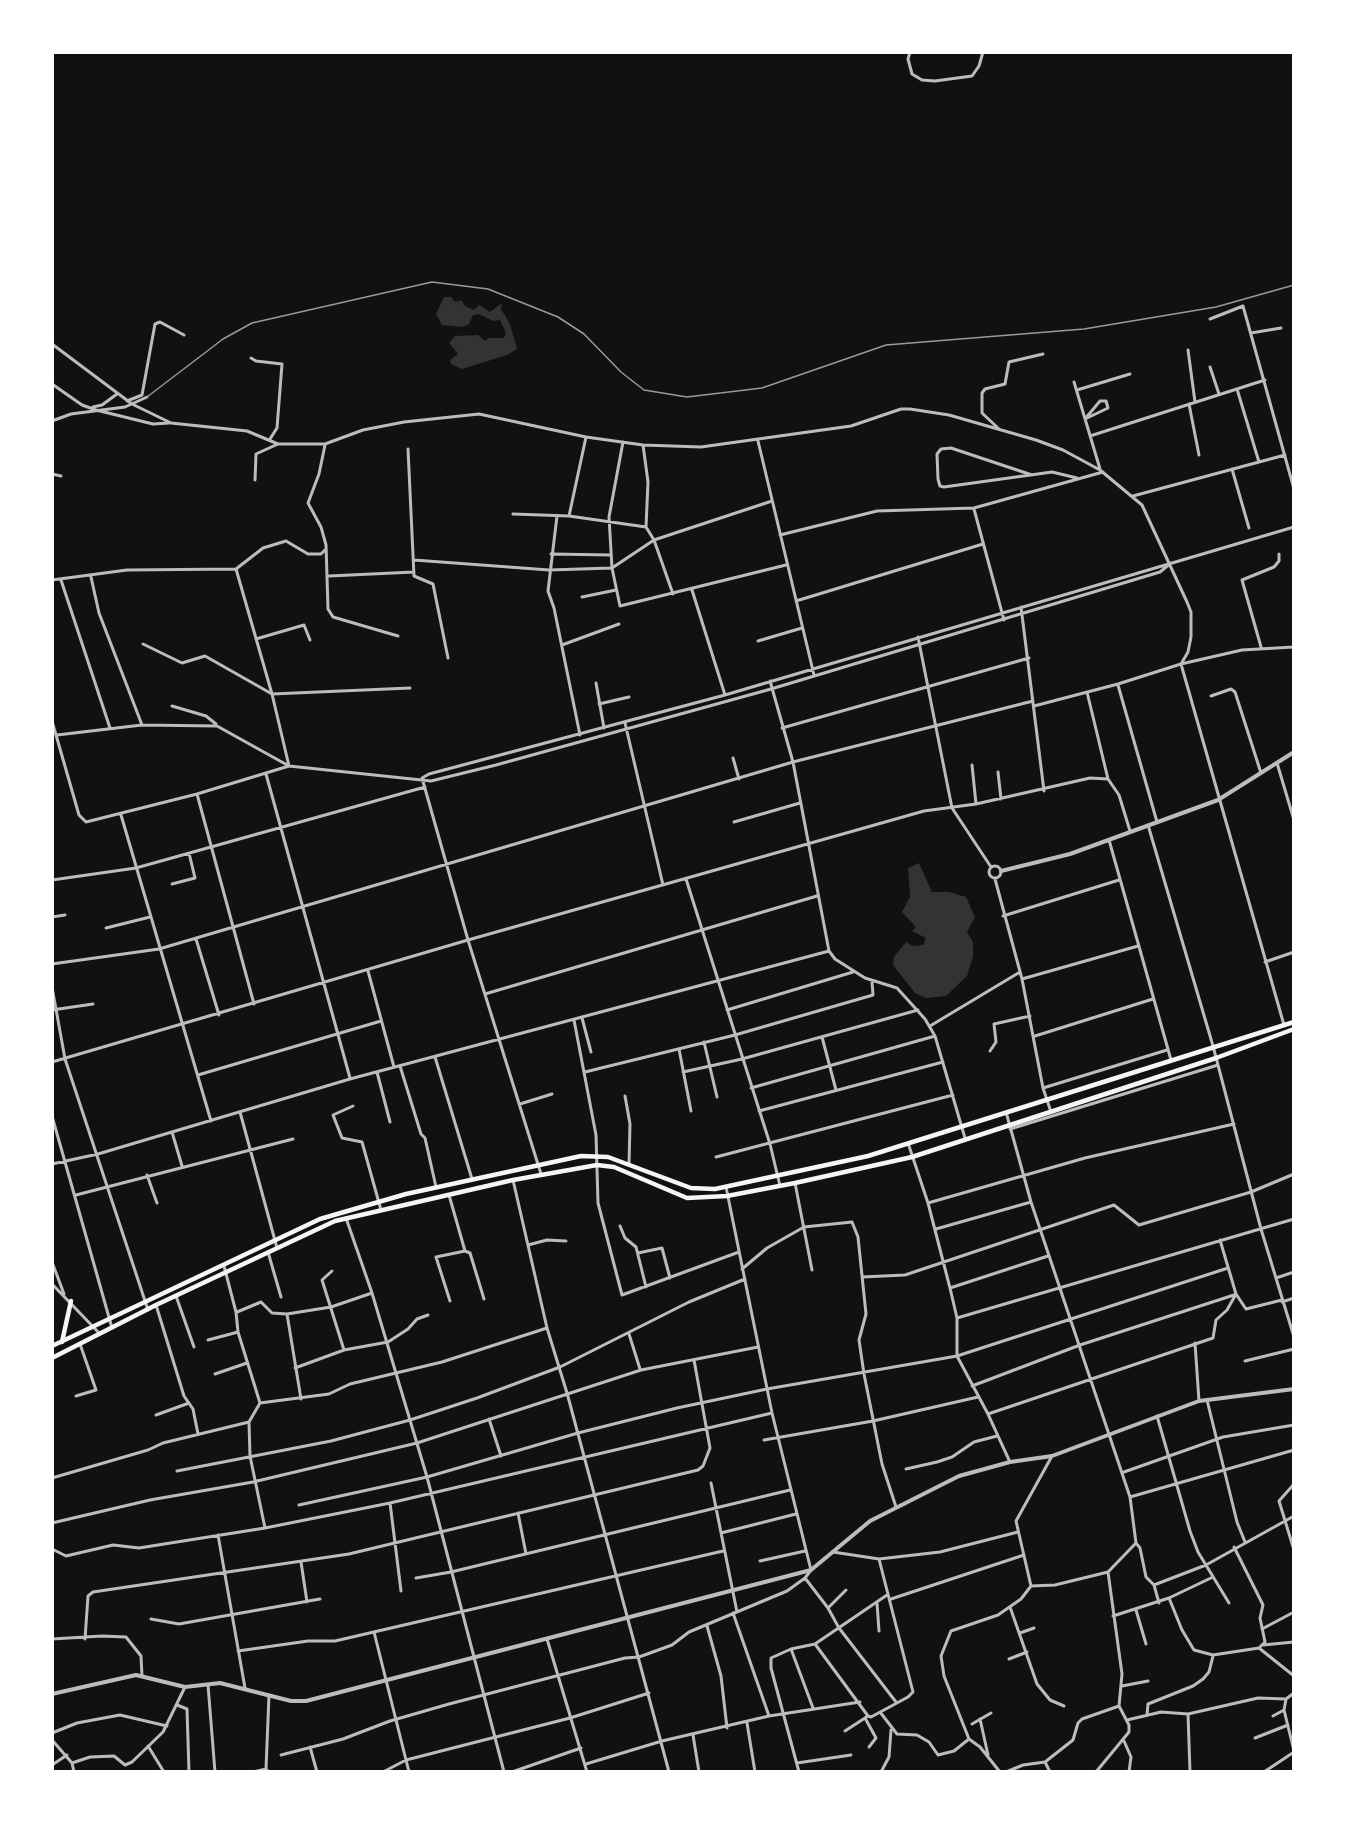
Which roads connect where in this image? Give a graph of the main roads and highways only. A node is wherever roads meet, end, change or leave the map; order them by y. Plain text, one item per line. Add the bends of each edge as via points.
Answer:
1 (1293, 1022) edge
2 (1293, 1029) edge
3 (71, 1301) road end
4 (62, 1342) junction
5 (52, 1346) edge
6 (52, 1358) edge

1 - 4 highway via 868,1156 726,1187 691,1188 629,1164 581,1156 380,1201 274,1239
2 - 6 highway via 912,1157 795,1183 727,1196 687,1198 614,1167 597,1165 335,1221
3 - 4 highway
4 - 5 highway

